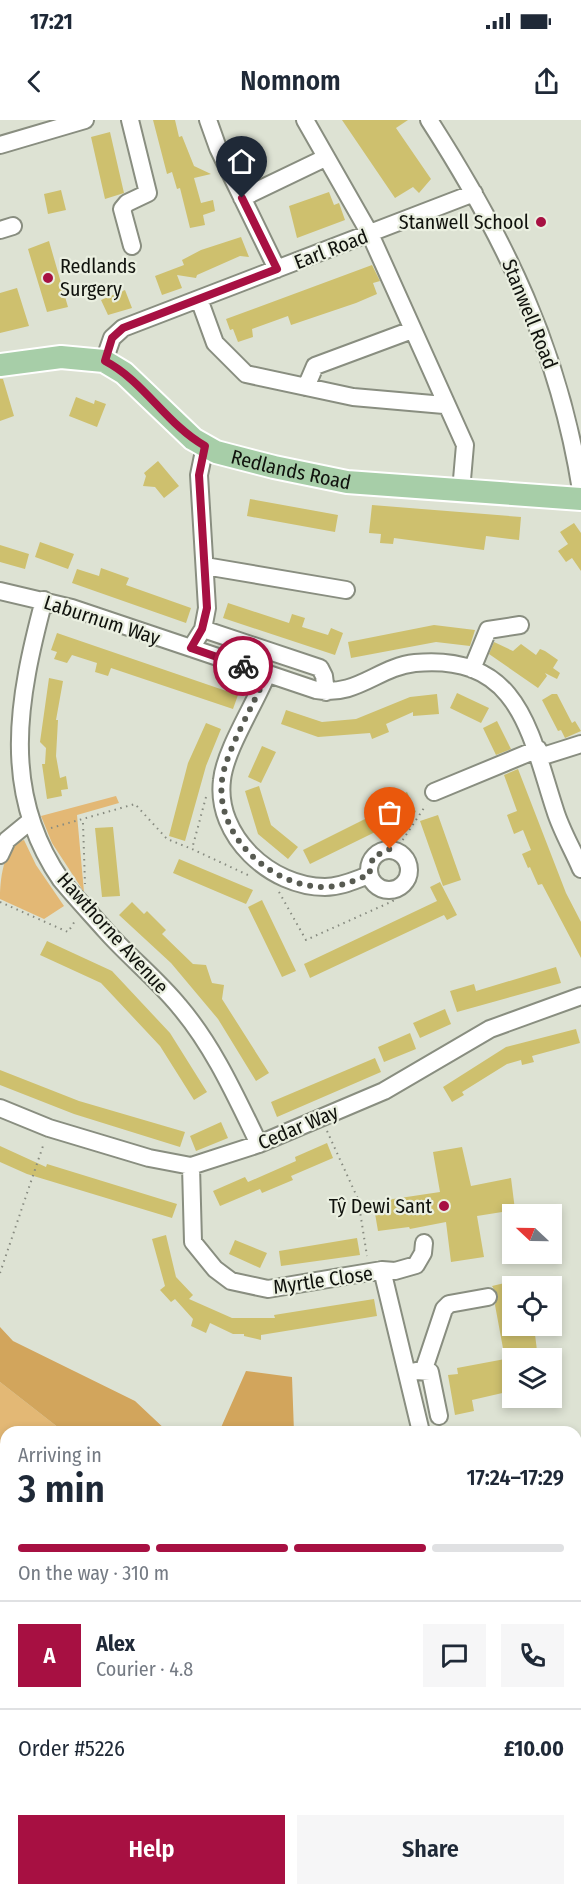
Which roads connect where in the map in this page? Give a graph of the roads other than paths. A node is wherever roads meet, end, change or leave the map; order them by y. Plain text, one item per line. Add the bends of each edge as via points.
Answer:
1 (85, 120) edge
2 (130, 120) edge
3 (208, 120) edge
4 (305, 120) edge
5 (429, 120) edge
6 (0, 145) edge
7 (325, 158) junction
8 (467, 196) junction
9 (242, 198) junction
10 (370, 234) junction
11 (132, 246) dead end
12 (277, 269) junction
13 (199, 299) junction
14 (412, 330) junction
15 (105, 361) junction
16 (0, 366) edge
17 (306, 387) junction
18 (444, 405) junction
19 (205, 446) junction
20 (581, 490) edge
21 (461, 491) junction
22 (581, 499) edge
23 (205, 566) junction
24 (346, 590) dead end
25 (0, 591) edge
26 (44, 600) junction
27 (520, 625) dead end
28 (202, 629) junction
29 (191, 648) junction
30 (472, 669) junction
31 (267, 674) junction
32 (326, 692) junction
33 (581, 744) edge
34 (539, 753) junction
35 (434, 792) road end
36 (31, 828) junction
37 (0, 855) edge
38 (581, 868) edge
39 (369, 875) junction
40 (581, 996) edge
41 (0, 1108) edge
42 (259, 1144) junction
43 (191, 1166) junction
44 (424, 1243) dead end
45 (376, 1272) junction
46 (488, 1296) dead end
47 (424, 1369) junction
48 (406, 1372) junction
49 (439, 1416) dead end
50 (420, 1426) edge

1 - 6 street
2 - 11 street via 148,193 122,209
3 - 9 street
4 - 7 street
5 - 8 street, Stanwell Road
7 - 9 street
7 - 10 street
8 - 10 street, Earl Road
8 - 20 street, Stanwell Road via 531,306 562,399
9 - 12 street
10 - 12 street, Earl Road
10 - 14 street
12 - 13 street, Earl Road
13 - 15 street, Earl Road via 123,328 112,338
13 - 17 street via 215,343 246,374
14 - 17 street via 315,366
14 - 18 street
15 - 16 main road via 61,357
15 - 19 main road, Redlands Road via 124,373 179,428
17 - 18 street via 353,397
18 - 21 street via 465,445
19 - 21 main road, Redlands Road via 332,480
19 - 23 street via 199,475
21 - 22 main road, Redlands Road
23 - 24 street
23 - 28 street via 207,608
25 - 26 street, Laburnum Way
26 - 29 street, Laburnum Way
26 - 36 street, Hawthorne Avenue via 17,718 17,769
27 - 30 street via 488,630
28 - 29 street
28 - 32 street via 320,668
29 - 31 street, Laburnum Way
30 - 32 street, Laburnum Way via 411,664 352,689
30 - 34 street, Laburnum Way via 510,696
31 - 32 street, Laburnum Way
31 - 39 street via 227,761 221,791 239,841 255,860 307,885 339,886
33 - 34 street
34 - 35 street
34 - 38 street via 556,813
36 - 37 street via 7,840
36 - 42 street, Hawthorne Avenue via 59,878 197,1029
39 - 39 street via 373,857 384,850 396,850 406,858 409,870 401,886 389,890 375,885
40 - 42 street, Cedar Way via 490,1029 384,1092
41 - 43 street, Cedar Way via 49,1128
42 - 43 street, Cedar Way
43 - 45 street, Myrtle Close via 193,1242 214,1269 231,1281 268,1289
44 - 45 street via 416,1265
45 - 48 street, Myrtle Close
46 - 47 street via 449,1304 444,1309
47 - 48 street
47 - 49 street via 430,1372
48 - 50 street, Myrtle Close

